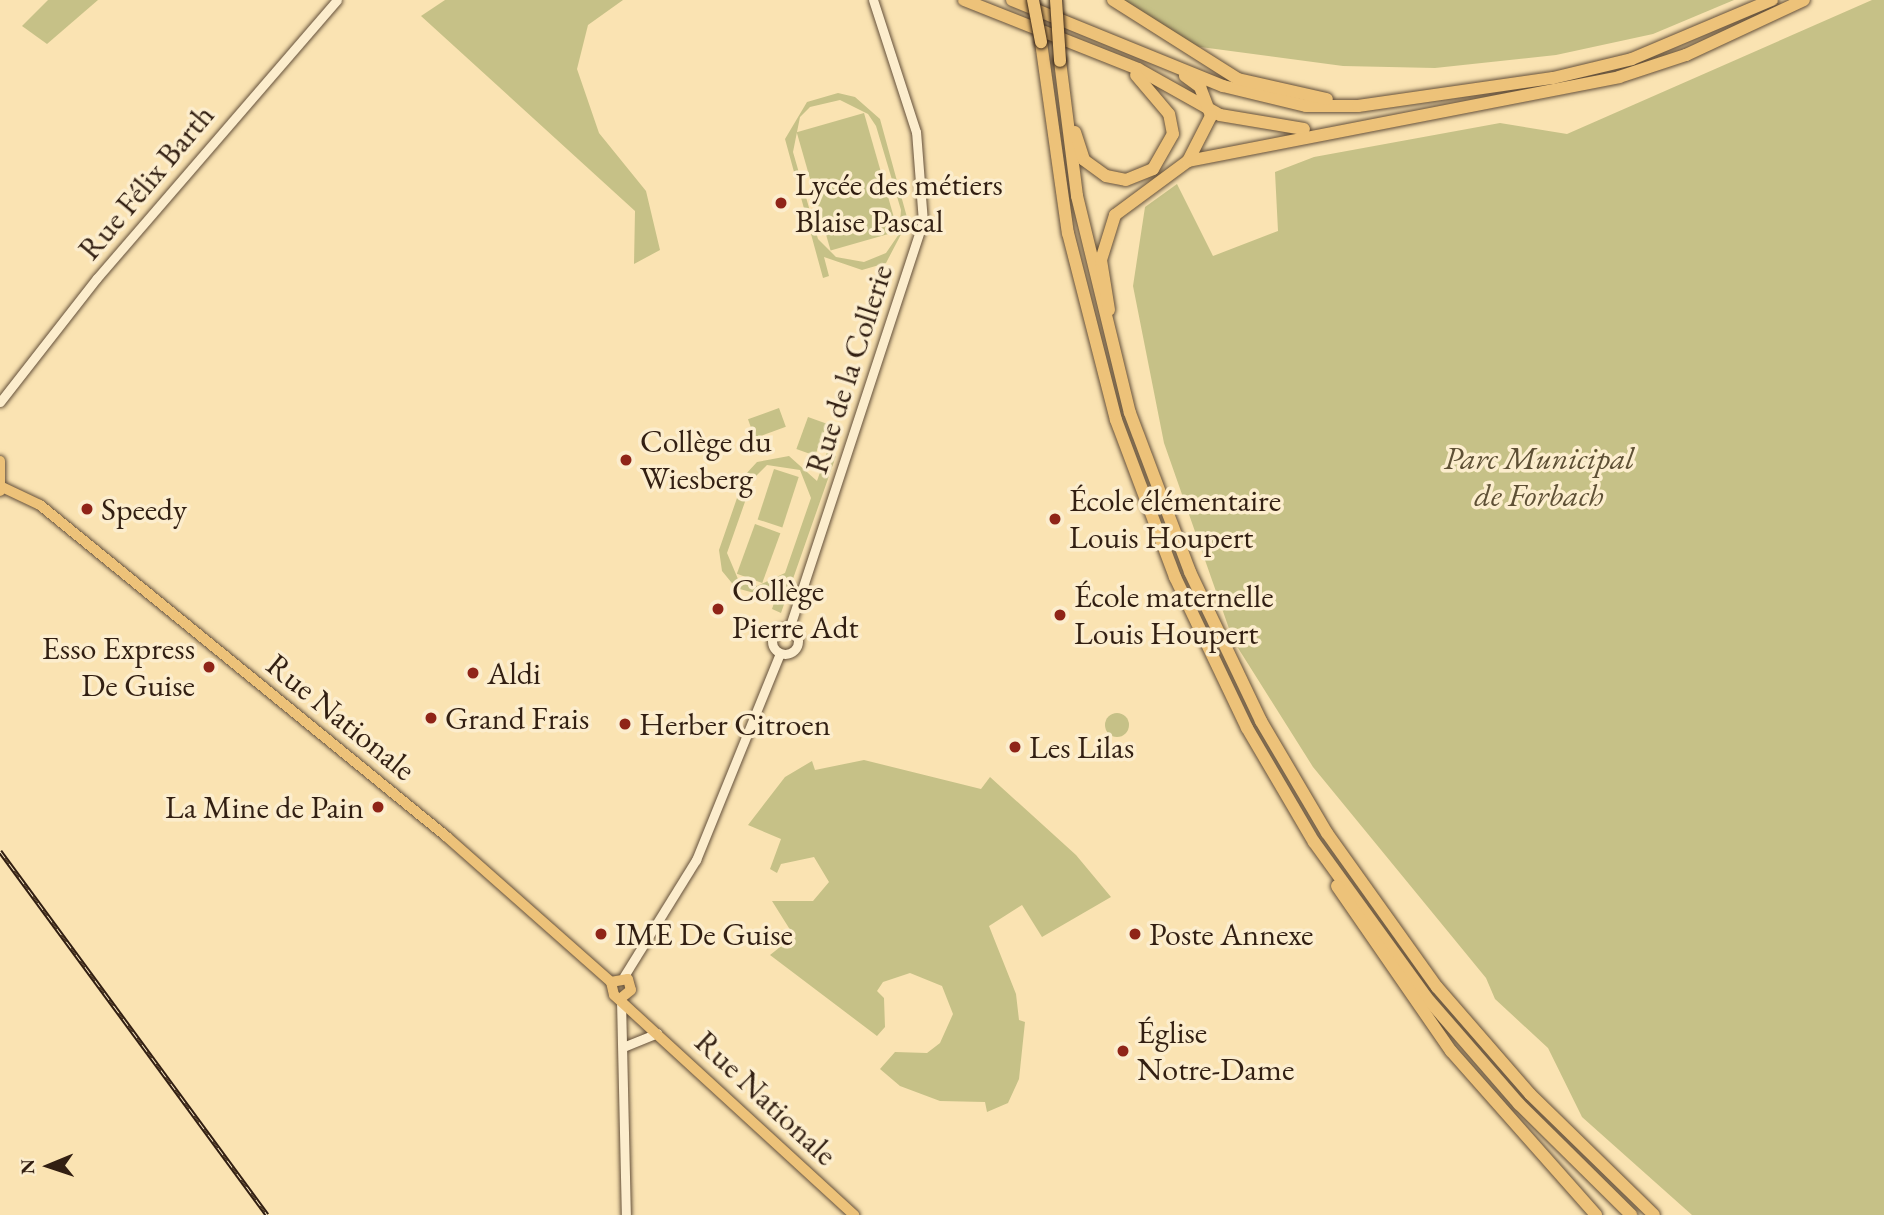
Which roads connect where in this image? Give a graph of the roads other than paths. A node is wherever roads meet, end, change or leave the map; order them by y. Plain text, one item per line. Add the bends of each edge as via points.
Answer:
1 (337, 0) edge
2 (873, 0) edge
3 (964, 0) edge
4 (1012, 0) edge
5 (1033, 0) edge
6 (1038, 0) edge
7 (1056, 0) edge
8 (1113, 0) edge
9 (1772, 0) edge
10 (1804, 0) edge
11 (1041, 48) junction
12 (1112, 60) junction
13 (1172, 67) junction
14 (1065, 99) junction
15 (1401, 101) junction
16 (1210, 111) junction
17 (1354, 126) junction
18 (1188, 161) junction
19 (0, 402) edge
20 (1130, 413) junction
21 (0, 461) edge
22 (1, 489) edge
23 (789, 629) junction
24 (780, 653) junction
25 (1314, 842) junction
26 (624, 976) junction
27 (611, 982) junction
28 (631, 990) junction
29 (621, 998) junction
30 (643, 1019) junction
31 (657, 1033) junction
32 (623, 1047) junction
33 (1627, 1191) junction
34 (626, 1215) edge
35 (855, 1215) edge
36 (1597, 1215) edge
37 (1631, 1215) edge
38 (1654, 1215) edge
39 (1665, 1215) edge

1 - 19 street, Rue Félix Barth via 227,122
2 - 23 street, Rue de la Collerie via 916,132 923,222
3 - 12 highway
4 - 13 highway
5 - 11 highway, bridge
6 - 11 highway, bridge
7 - 14 highway, bridge
8 - 15 highway via 1238,79 1324,99
9 - 15 highway via 1632,60
10 - 17 highway via 1686,55 1619,77
11 - 25 highway via 1068,233 1116,420 1175,577 1247,728
12 - 14 highway via 1149,85 1169,114 1172,134 1153,169 1126,180 1095,170 1081,152
12 - 16 highway
13 - 15 highway via 1306,106
13 - 16 highway via 1200,87
14 - 20 highway via 1094,282
16 - 17 highway via 1289,129
16 - 18 highway via 1204,138
17 - 18 highway
18 - 20 highway via 1132,197 1104,237 1107,303
20 - 33 highway via 1190,572 1261,721 1328,833 1480,1038
21 - 22 main road
22 - 27 main road, Rue Nationale via 51,513 447,838
23 - 24 street via 773,637
23 - 24 street via 797,646
24 - 26 street via 696,860
25 - 36 highway via 1348,908 1451,1051
25 - 37 highway via 1426,997 1519,1104
26 - 27 main road
26 - 28 main road, Rue Nationale
27 - 29 main road, Rue Nationale
28 - 29 main road
28 - 30 main road, Rue Nationale
29 - 30 main road, Rue Nationale
29 - 32 street
30 - 31 main road, Rue Nationale
31 - 32 street
31 - 35 main road, Rue Nationale
32 - 34 street
33 - 38 highway
33 - 39 highway

